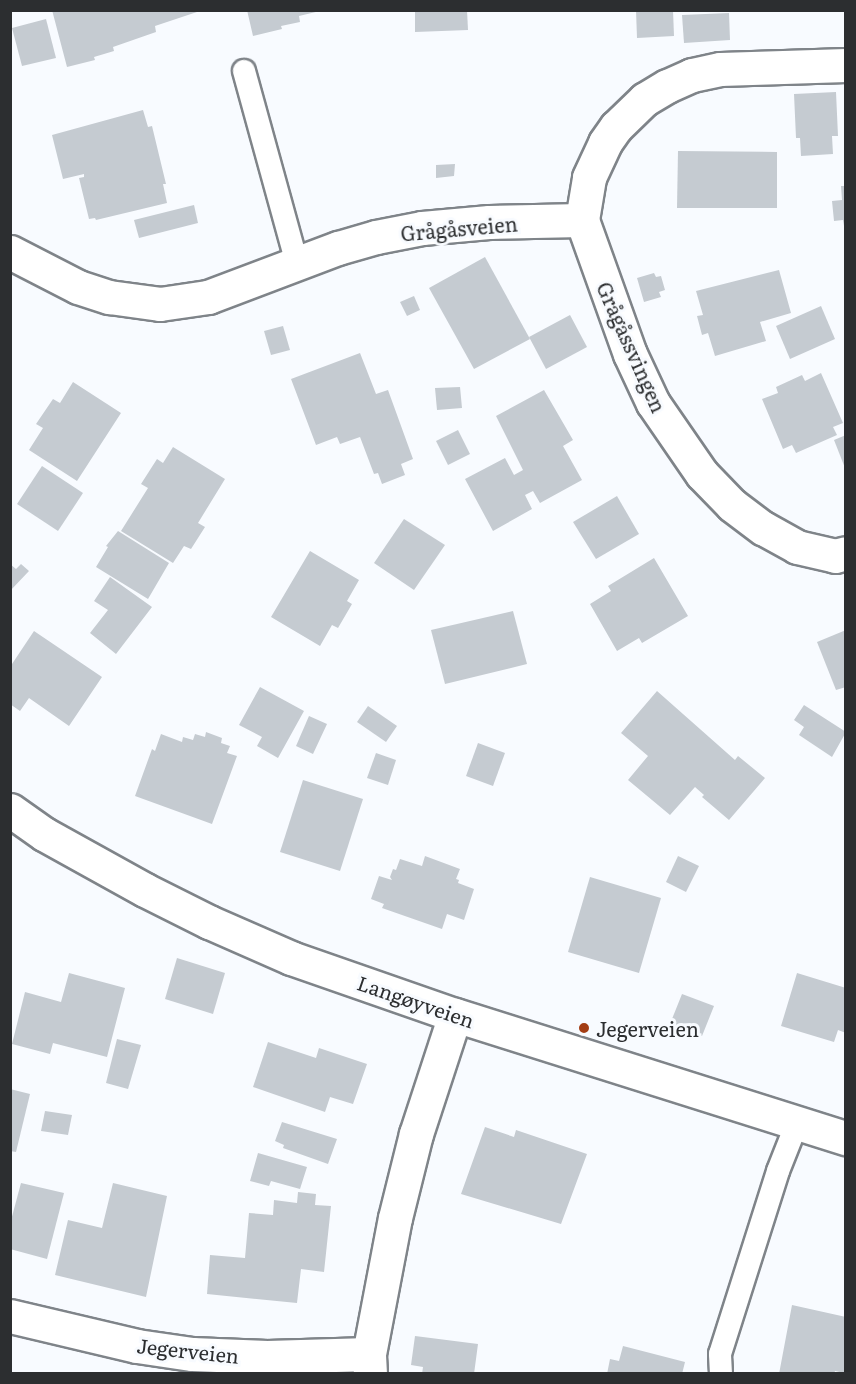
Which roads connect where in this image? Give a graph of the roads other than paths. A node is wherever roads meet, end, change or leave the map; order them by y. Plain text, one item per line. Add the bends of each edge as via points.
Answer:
1 (846, 65) edge
2 (244, 71) dead end
3 (582, 220) junction
4 (10, 252) edge
5 (297, 263) junction
6 (846, 553) edge
7 (10, 810) edge
8 (455, 1016) junction
9 (797, 1123) junction
10 (846, 1138) edge
11 (10, 1316) edge
12 (369, 1364) edge
13 (721, 1374) edge

1 - 3 street via 720,69 667,86 645,99 605,143 589,178
2 - 5 lane
3 - 5 street, Grågåsveien via 422,228 376,237
3 - 6 street, Grågåssvingen via 630,354 653,403 702,474 740,510 797,547 835,556
4 - 5 street, Grågåsveien via 78,287 109,297 160,304 207,297
7 - 8 street, Langøyveien via 44,834 209,922 291,958
8 - 9 street, Langøyveien
8 - 12 street, Jegerveien via 416,1134 395,1218
9 - 10 street, Langøyveien
9 - 13 lane via 720,1354
11 - 12 street, Jegerveien via 81,1334 192,1354

